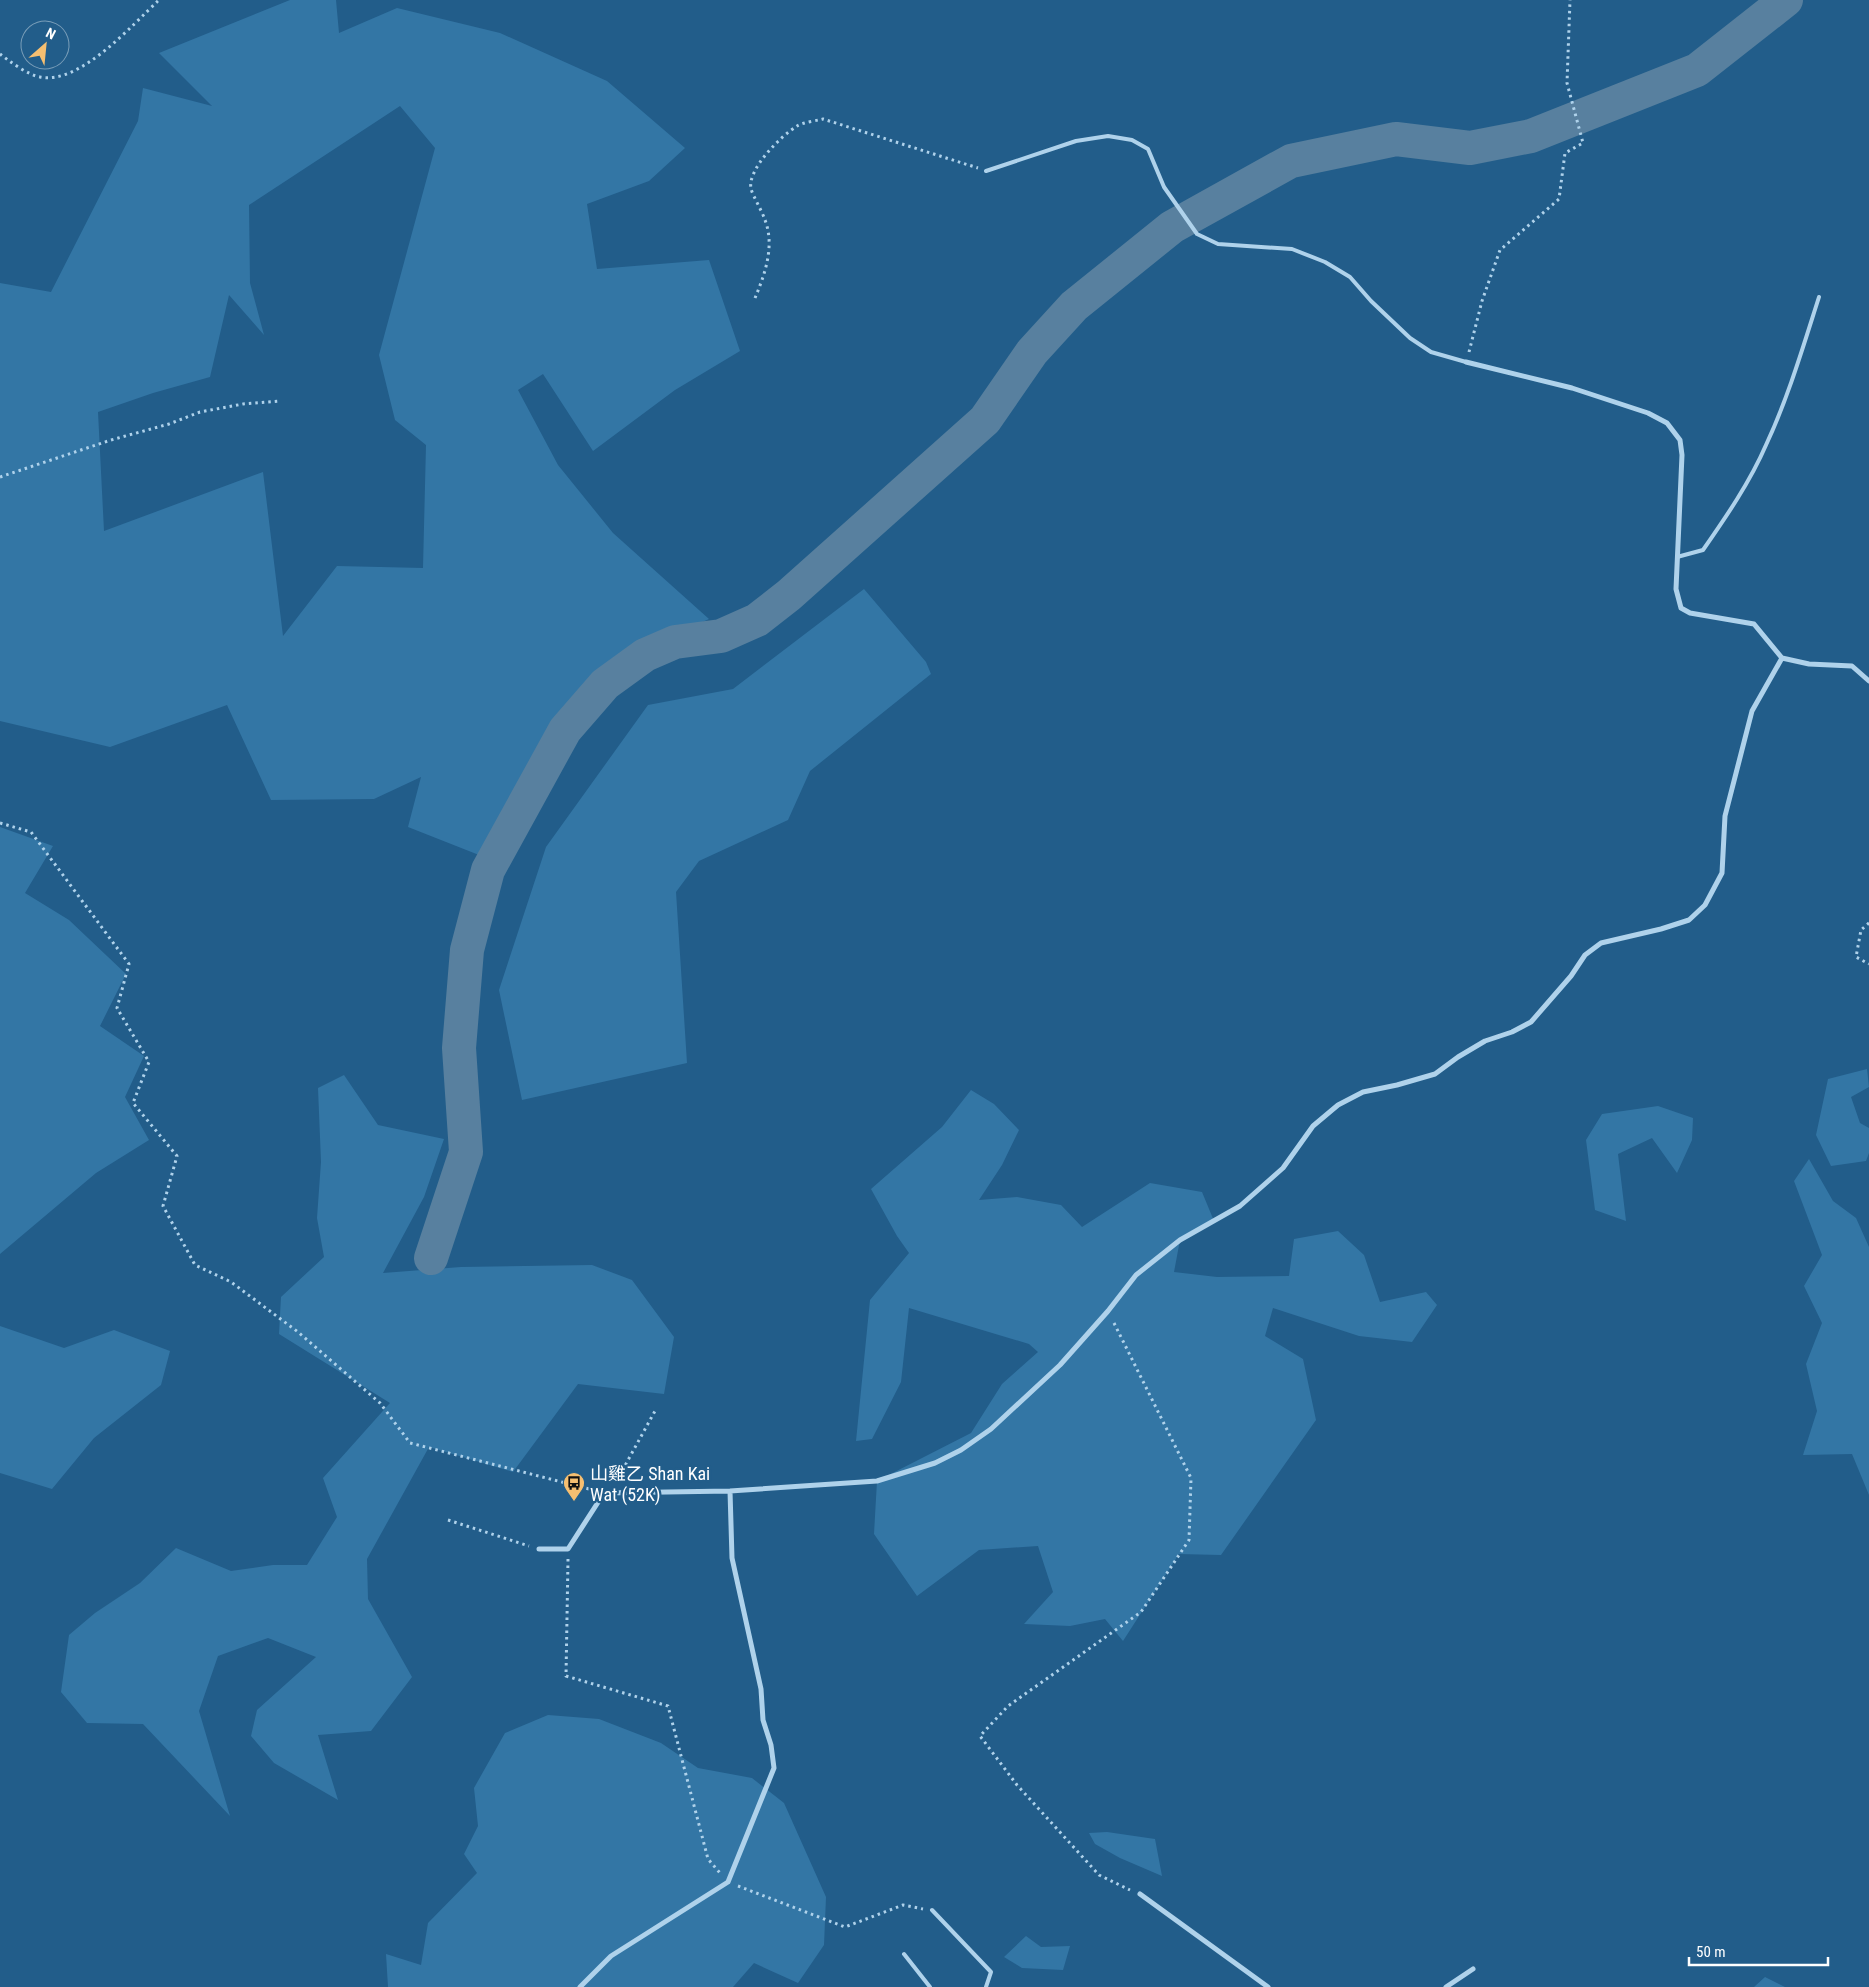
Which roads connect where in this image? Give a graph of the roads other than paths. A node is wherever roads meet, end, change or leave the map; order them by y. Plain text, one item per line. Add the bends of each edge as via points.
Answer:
1 (986, 171) road end
2 (1819, 297) dead end
3 (1466, 362) joint
4 (1677, 557) junction
5 (1782, 658) junction
6 (1869, 681) edge
7 (730, 1492) junction
8 (539, 1549) road end
9 (1140, 1894) road end
10 (932, 1910) road end
11 (904, 1954) dead end
12 (1473, 1969) dead end
13 (580, 1987) edge
14 (930, 1987) edge
15 (986, 1987) edge
16 (1268, 1987) edge
17 (1446, 1987) edge

1 - 3 lane via 1076,141 1108,136 1132,140 1148,149 1164,187 1197,234 1218,244 1292,249 1325,262 1350,277 1410,338 1431,352
2 - 4 lane via 1790,386 1766,446 1729,513 1703,550
3 - 4 street via 1572,388 1648,413 1667,423 1680,440 1682,455
4 - 5 street via 1676,589 1681,608 1690,613 1754,624
5 - 6 street via 1809,664 1852,666
5 - 7 street via 1752,711 1725,816 1722,872 1704,905 1689,920 1601,943 1585,955 1531,1022 1486,1041 1434,1074 1363,1092 1338,1106 1313,1126 1283,1168 1240,1206 1180,1240 1136,1275 1060,1365 991,1429 961,1450 935,1463 876,1481
7 - 8 street via 604,1494 568,1549
7 - 13 street via 732,1558 761,1689 774,1768 728,1882 610,1956
9 - 16 street
10 - 15 lane via 992,1972
11 - 14 lane
12 - 17 street

